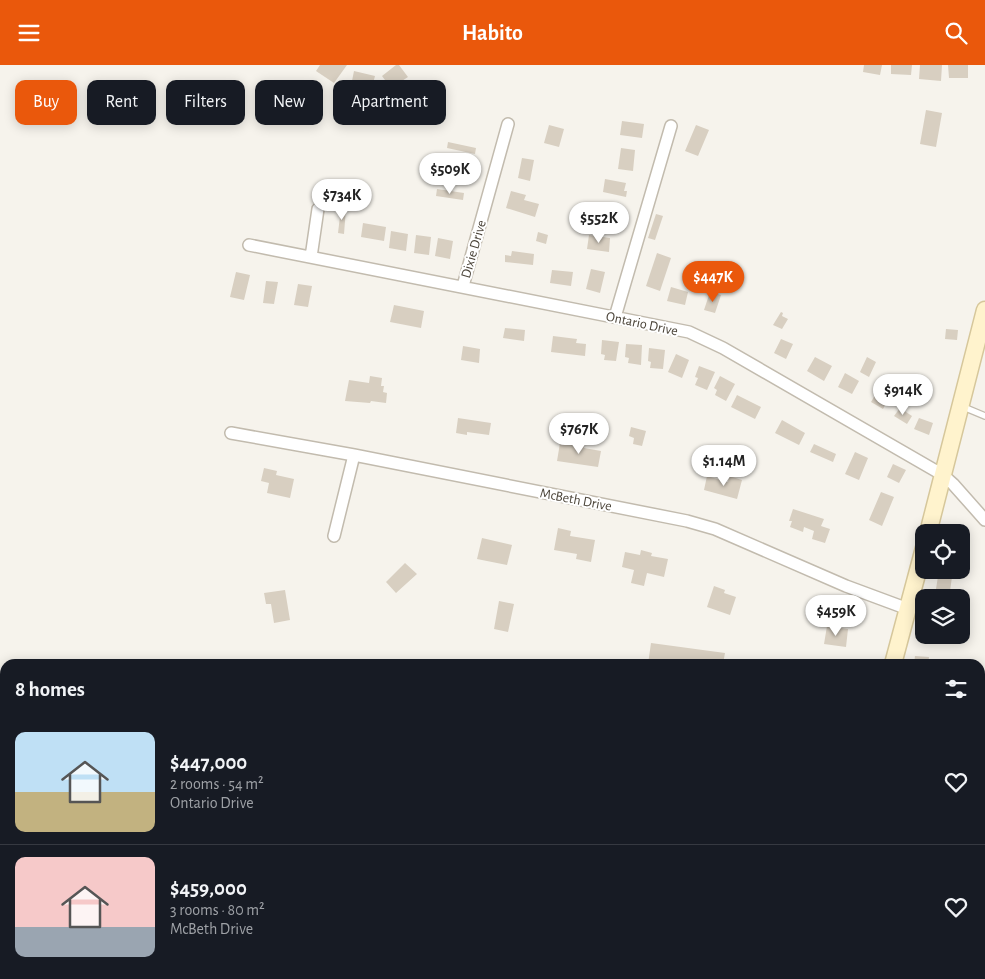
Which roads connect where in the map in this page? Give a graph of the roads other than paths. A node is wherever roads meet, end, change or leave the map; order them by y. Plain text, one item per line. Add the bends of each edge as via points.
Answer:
1 (508, 124) dead end
2 (671, 126) dead end
3 (318, 209) dead end
4 (249, 245) dead end
5 (311, 257) junction
6 (462, 287) junction
7 (985, 310) edge
8 (616, 317) junction
9 (961, 406) junction
10 (985, 416) edge
11 (231, 433) dead end
12 (354, 455) junction
13 (943, 475) junction
14 (985, 520) edge
15 (930, 524) edge
16 (334, 536) dead end
17 (916, 579) edge
18 (908, 609) junction
19 (894, 659) edge

1 - 6 street, Dixie Drive
2 - 8 street
3 - 5 street
4 - 5 street, Ontario Drive
5 - 6 street, Ontario Drive
6 - 8 street, Ontario Drive
7 - 9 street
8 - 13 street, Ontario Drive via 689,332 723,348
9 - 10 lane
9 - 13 street
11 - 12 street, McBeth Drive
12 - 16 street
12 - 18 street, McBeth Drive via 687,521 715,529
13 - 14 street, Ontario Drive
13 - 15 street
17 - 18 street
18 - 19 street

